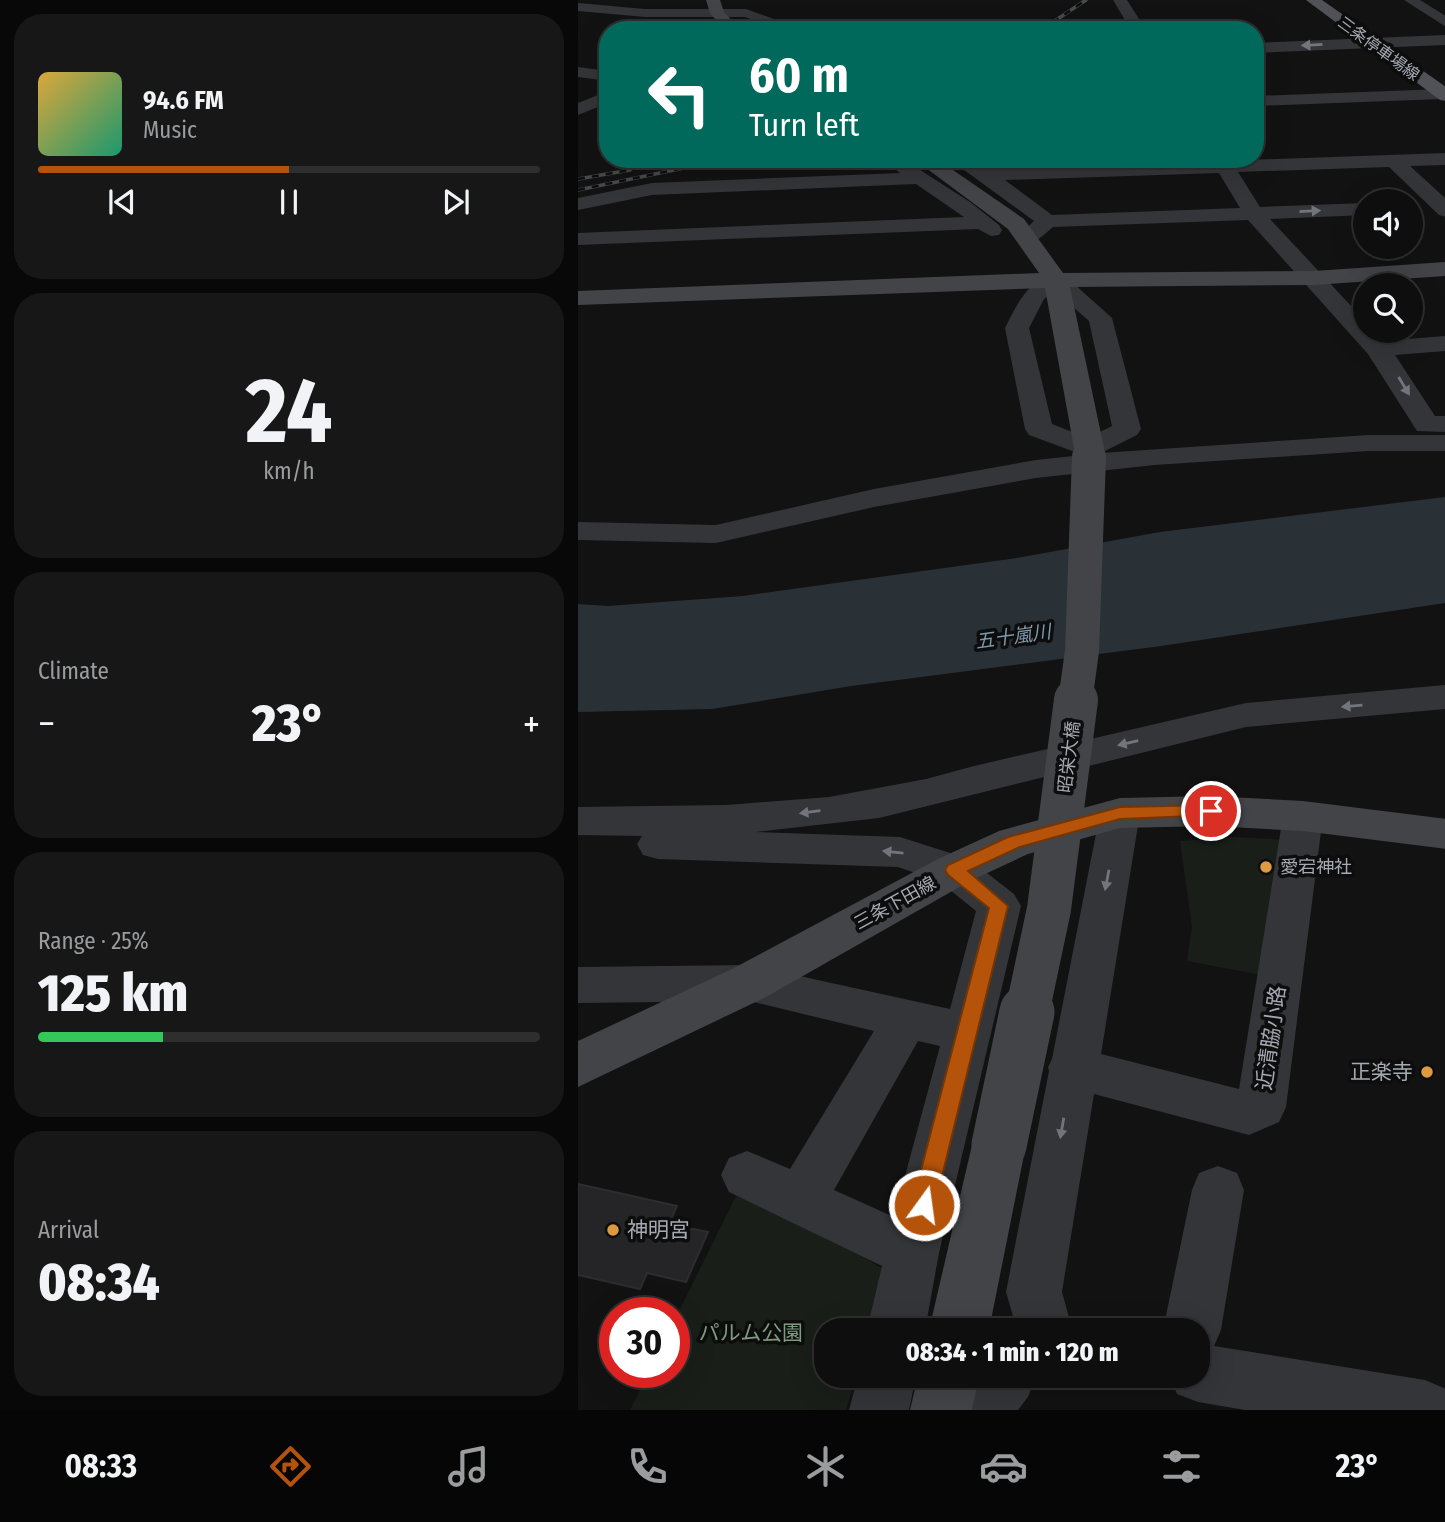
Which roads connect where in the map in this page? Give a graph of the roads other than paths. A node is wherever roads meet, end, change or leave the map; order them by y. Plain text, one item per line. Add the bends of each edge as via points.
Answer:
1 (633, 0) edge
2 (1120, 0) edge
3 (1313, 0) edge
4 (1411, 0) edge
5 (715, 6) edge
6 (578, 7) edge
7 (608, 9) junction
8 (578, 21) edge
9 (726, 21) edge
10 (769, 21) edge
11 (1133, 21) edge
12 (1445, 23) edge
13 (1445, 40) edge
14 (1369, 43) junction
15 (1264, 48) edge
16 (1403, 65) junction
17 (1376, 66) dead end
18 (578, 72) edge
19 (599, 75) edge
20 (1444, 95) edge
21 (599, 100) edge
22 (1264, 101) edge
23 (578, 110) edge
24 (1445, 159) edge
25 (1394, 161) junction
26 (1264, 163) edge
27 (972, 168) edge
28 (1123, 168) edge
29 (1227, 168) edge
30 (922, 169) edge
31 (982, 175) junction
32 (578, 204) edge
33 (1423, 208) edge
34 (1444, 208) edge
35 (1353, 210) edge
36 (1254, 214) junction
37 (1047, 221) junction
38 (982, 223) junction
39 (578, 239) edge
40 (1030, 242) junction
41 (1445, 269) edge
42 (1314, 278) junction
43 (1056, 280) junction
44 (578, 298) edge
45 (1445, 343) edge
46 (1377, 349) junction
47 (1445, 424) edge
48 (1445, 443) edge
49 (1089, 448) junction
50 (578, 531) edge
51 (1445, 697) edge
52 (1120, 813) junction
53 (1303, 816) junction
54 (578, 821) edge
55 (1445, 834) edge
56 (578, 841) edge
57 (954, 870) junction
58 (748, 984) junction
59 (578, 985) edge
60 (905, 1020) junction
61 (968, 1033) junction
62 (578, 1065) edge
63 (1072, 1067) junction
64 (747, 1175) dead end
65 (1218, 1190) dead end
66 (800, 1200) junction
67 (912, 1254) junction
68 (899, 1318) edge
69 (962, 1318) edge
70 (1044, 1318) edge
71 (1194, 1318) edge
72 (1210, 1375) edge
73 (885, 1388) edge
74 (946, 1388) edge
75 (998, 1388) edge
76 (880, 1410) edge
77 (941, 1410) edge
78 (981, 1410) edge
79 (1425, 1410) edge

1 - 7 street
2 - 11 street
3 - 14 main road, 三条停車場線
4 - 12 street
5 - 7 street via 645,13
5 - 9 street
5 - 10 street
6 - 7 street
7 - 8 street
13 - 14 street
14 -> 15 street
14 - 16 main road, 三条停車場線
16 - 17 street
16 - 20 main road, 三条停車場線
18 - 19 street
20 - 22 street
21 - 23 street
24 - 25 street
25 - 26 street
25 - 34 street
27 - 31 street
28 - 31 street
29 - 36 street
30 - 32 street via 652,189
30 - 38 street
30 - 40 street via 1016,224
31 - 37 street
33 - 34 street
36 -> 35 street
36 - 37 street
36 - 42 street
37 - 40 street
38 - 39 street
38 - 40 street via 1003,238
40 - 43 street
41 - 42 street
42 - 43 street
42 - 46 street
43 - 44 street
43 - 49 street, 昭栄大橋
43 - 49 street via 1100,318 1127,429
43 - 49 street via 1034,295 1017,328 1039,429
45 - 46 street
46 -> 47 street via 1427,425
48 - 50 street via 1154,456 1036,469 874,498 716,534
49 - 69 street, 昭栄大橋, bridge via 1081,665 1049,909
51 -> 54 street via 1246,715 936,792 836,809 737,821
52 - 53 street, 三条下田線
52 - 57 street, 三条下田線 via 1014,842
52 -> 63 street
53 - 55 street, 三条下田線
53 - 63 street, 近清脇小路 via 1261,1107 1249,1113
57 -> 56 street via 900,852
57 - 58 street, 三条下田線
57 - 61 street via 999,906
58 - 59 street
58 - 60 street
58 - 62 street, 三条下田線
60 - 61 street
60 - 66 street
61 - 67 street
63 -> 70 street via 1034,1292
64 - 66 street
65 - 71 street
66 - 67 street
67 - 68 street
72 - 79 street
73 - 76 street
74 - 77 street
75 - 78 street

